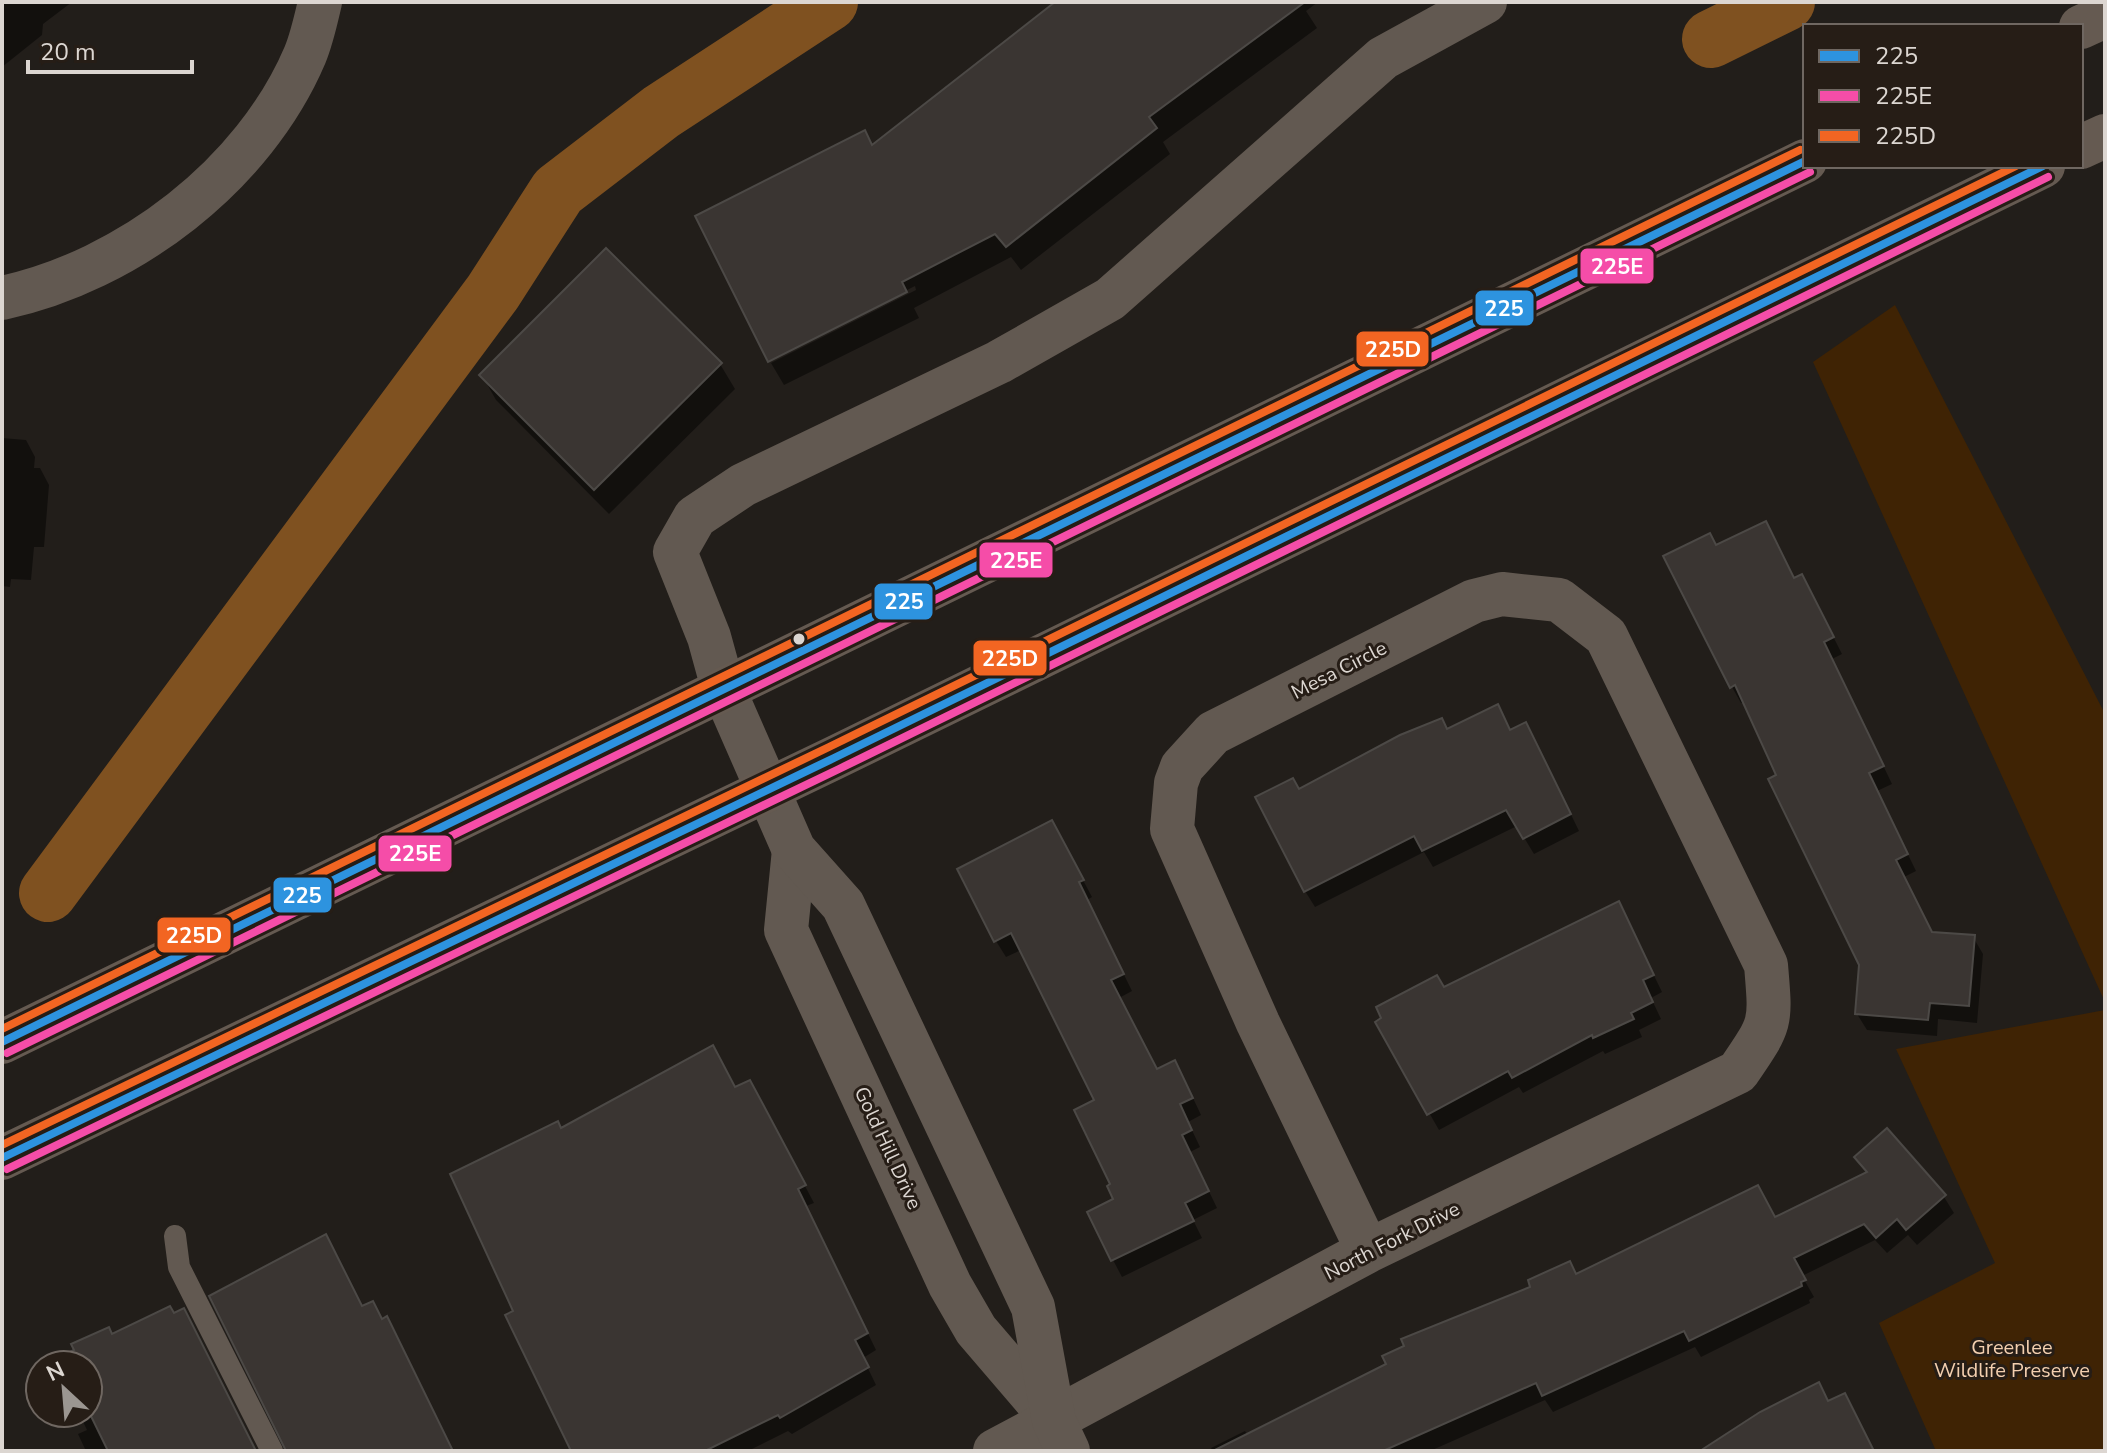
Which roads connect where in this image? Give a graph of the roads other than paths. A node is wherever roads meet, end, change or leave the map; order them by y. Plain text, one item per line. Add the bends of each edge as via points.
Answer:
1 (320, 2) edge
2 (1485, 2) edge
3 (2105, 16) edge
4 (2083, 26) edge
5 (2105, 136) edge
6 (2083, 146) edge
7 (1803, 162) edge
8 (2039, 168) edge
9 (2, 298) edge
10 (723, 688) junction
11 (765, 788) junction
12 (794, 850) junction
13 (1770, 1017) joint
14 (2, 1042) edge
15 (2, 1158) edge
16 (175, 1236) dead end
17 (1368, 1251) junction
18 (1061, 1436) edge
19 (272, 1451) edge
20 (995, 1451) edge

1 - 9 street via 305,55 260,132 199,198 126,251 45,289
2 - 10 street via 1383,58 1110,299 999,362 743,485 695,517 675,552
3 - 4 main road
5 - 6 main road
7 - 10 main road
8 - 11 main road
10 - 11 street
10 - 14 main road
11 - 12 street
11 - 15 main road
12 - 18 street via 843,905 1033,1307
12 - 18 street, Gold Hill Drive via 786,930 950,1285 976,1330
13 - 17 street, North Fork Drive via 1738,1072
13 - 17 street, Mesa Circle via 1766,965 1606,636 1559,600 1502,594 1474,601 1213,733 1182,767 1172,829
16 - 19 lane via 179,1267
17 - 18 street, North Fork Drive
18 - 20 street, North Fork Drive

